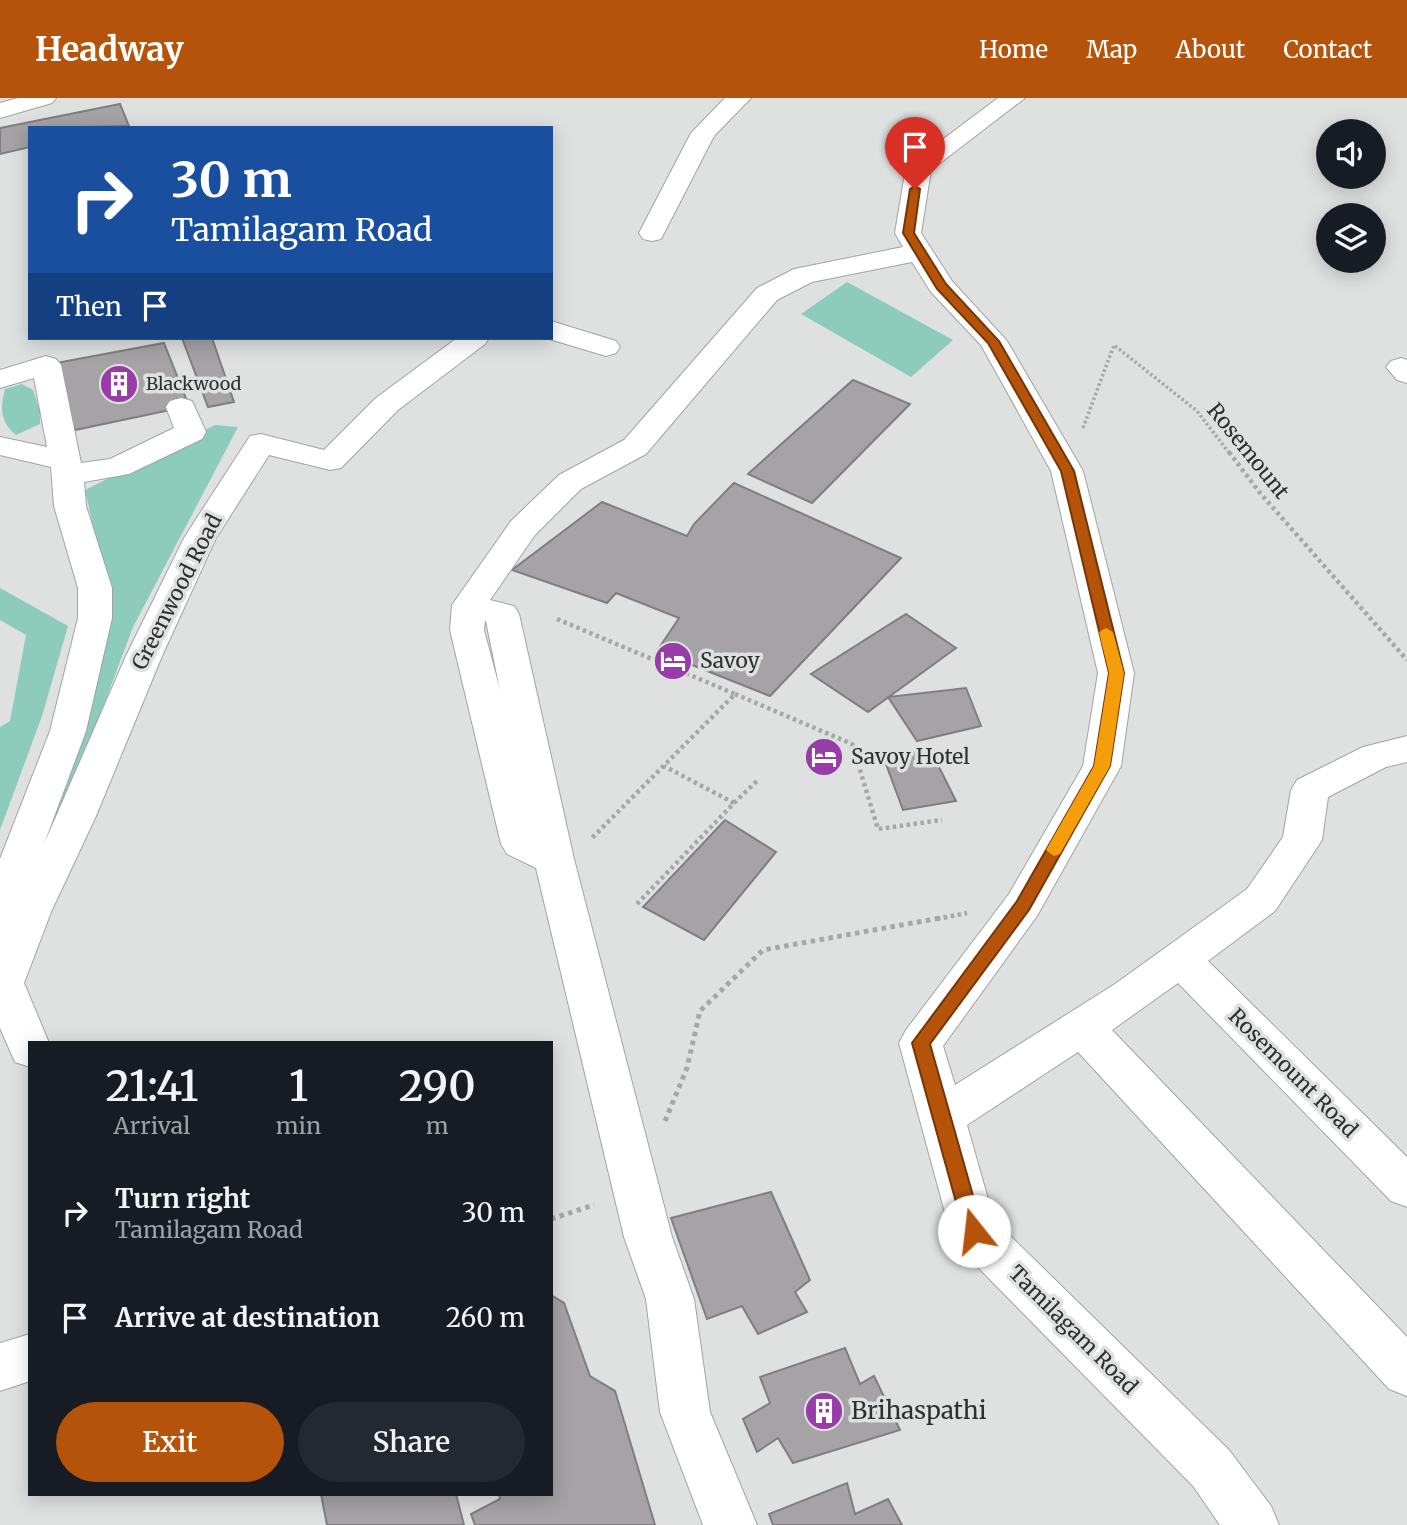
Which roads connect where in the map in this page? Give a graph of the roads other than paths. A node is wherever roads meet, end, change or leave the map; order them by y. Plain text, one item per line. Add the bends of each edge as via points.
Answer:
1 (44, 98) edge
2 (739, 98) edge
3 (1013, 98) edge
4 (0, 111) edge
5 (652, 233) dead end
6 (920, 251) junction
7 (553, 331) edge
8 (472, 340) edge
9 (606, 347) dead end
10 (0, 379) edge
11 (181, 407) dead end
12 (0, 446) edge
13 (67, 468) junction
14 (1407, 749) edge
15 (1180, 959) junction
16 (4, 986) edge
17 (1082, 1027) junction
18 (28, 1044) edge
19 (942, 1117) junction
20 (1407, 1187) edge
21 (28, 1358) edge
22 (0, 1367) edge
23 (1407, 1373) edge
24 (730, 1525) edge
25 (1252, 1525) edge

1 - 4 street
2 - 5 street via 703,133
3 - 6 street, Tamilagam Road via 919,167 908,233
6 - 19 street, Tamilagam Road via 941,286 993,341 1067,471 1116,673 1102,766 1028,897 921,1043
6 - 24 street via 804,275 767,294 635,447 570,482 523,527 470,605 467,630 521,844 555,866 648,1237 670,1299 685,1412
7 - 9 street
8 - 16 street, Greenwood Road via 387,404 330,461 261,443 200,538 144,656 31,912
10 - 13 street via 46,365
11 - 13 street via 191,432 172,443 118,467
12 - 13 street
13 - 16 street via 70,506 95,588 96,618 68,732 11,886
14 - 15 street via 1376,756 1310,790 1302,840 1261,900
15 - 17 street
15 - 20 street, Rosemount Road
16 - 18 street
17 - 19 street
17 - 23 street
19 - 25 street, Tamilagam Road via 974,1231 1211,1468
21 - 22 street

